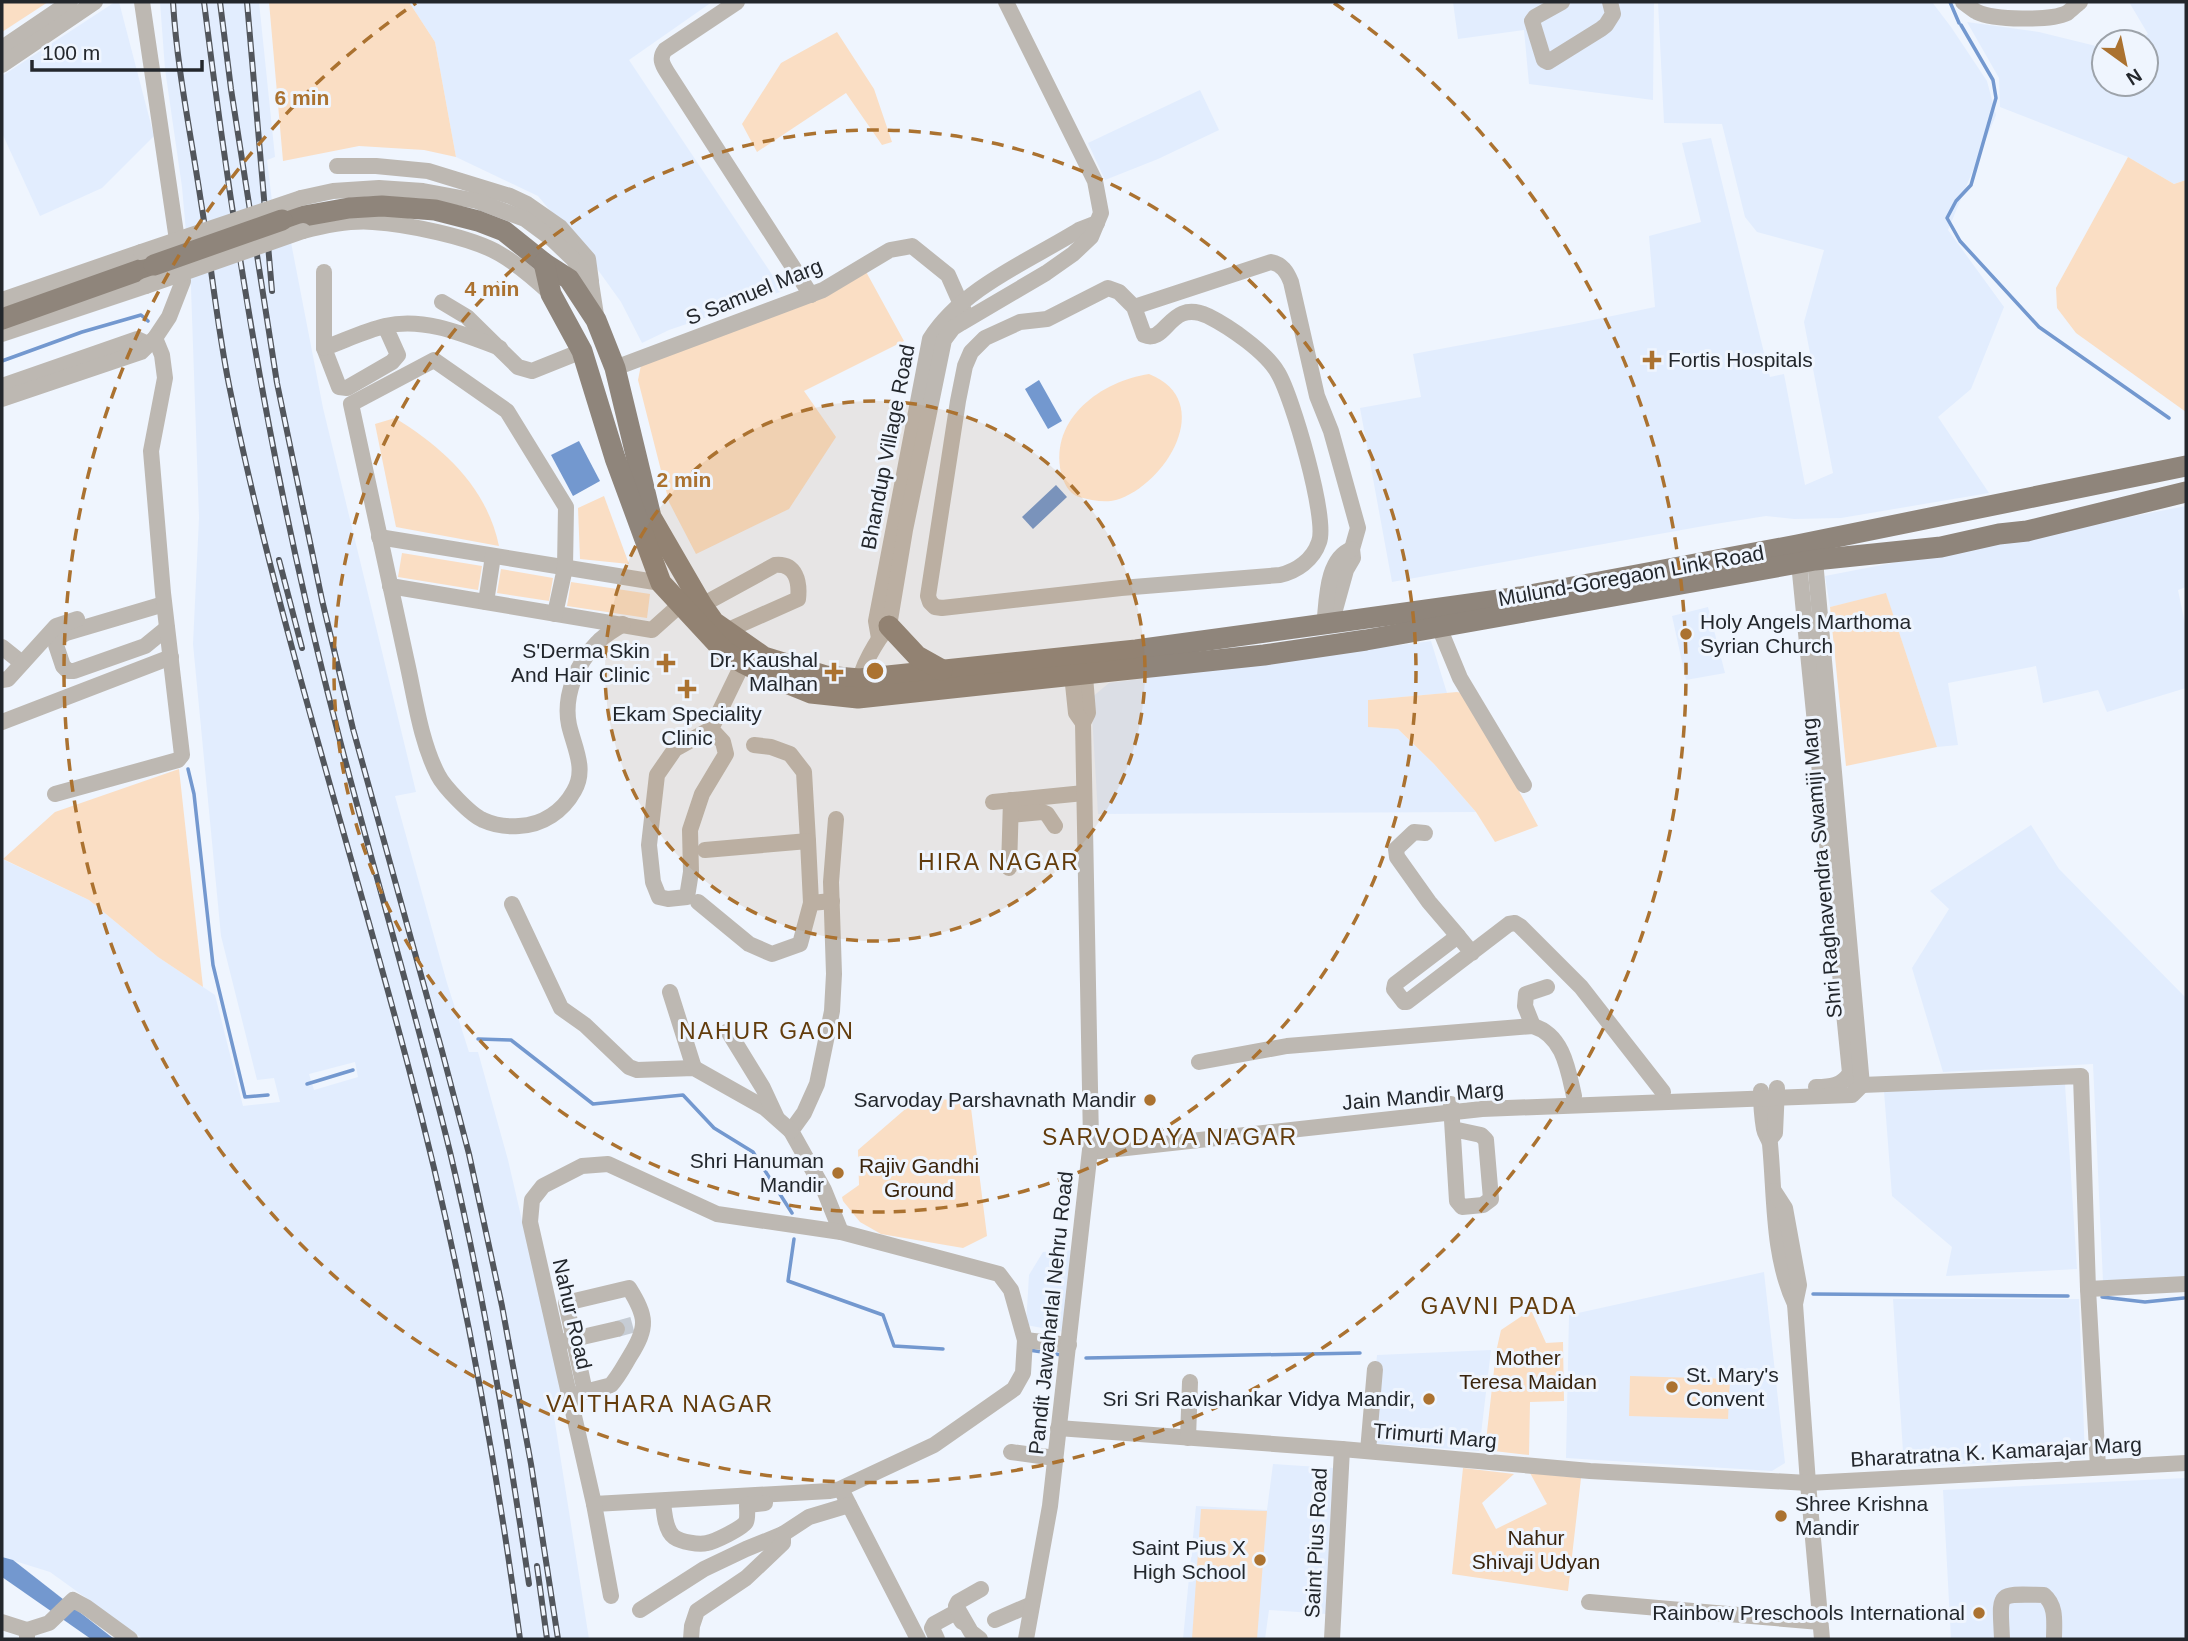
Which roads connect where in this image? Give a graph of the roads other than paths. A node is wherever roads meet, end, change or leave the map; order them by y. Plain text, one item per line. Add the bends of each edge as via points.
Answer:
1 (70, 2) edge
2 (95, 2) edge
3 (142, 2) edge
4 (737, 2) edge
5 (1006, 2) edge
6 (1562, 2) edge
7 (1610, 2) edge
8 (1963, 2) edge
9 (2080, 2) edge
10 (2, 48) edge
11 (2, 65) edge
12 (337, 166) dead end
13 (1097, 223) junction
14 (148, 259) junction
15 (544, 263) junction
16 (324, 272) dead end
17 (591, 283) junction
18 (990, 283) junction
19 (551, 294) junction
20 (811, 295) junction
21 (2, 300) edge
22 (999, 300) junction
23 (442, 302) dead end
24 (961, 303) junction
25 (1134, 307) junction
26 (2, 319) edge
27 (967, 319) junction
28 (1010, 319) dead end
29 (596, 320) junction
30 (385, 326) junction
31 (2, 334) edge
32 (151, 341) junction
33 (324, 348) junction
34 (500, 348) junction
35 (582, 351) junction
36 (933, 358) junction
37 (615, 368) junction
38 (2, 386) edge
39 (2, 400) edge
40 (2186, 466) edge
41 (2186, 492) edge
42 (379, 537) junction
43 (1806, 553) junction
44 (494, 556) junction
45 (565, 568) junction
46 (661, 583) junction
47 (390, 586) junction
48 (161, 601) junction
49 (1542, 601) junction
50 (486, 602) junction
51 (692, 605) junction
52 (555, 614) junction
53 (623, 624) junction
54 (1328, 624) junction
55 (1439, 627) junction
56 (164, 631) junction
57 (726, 631) junction
58 (884, 632) junction
59 (2, 647) edge
60 (171, 657) junction
61 (22, 663) junction
62 (743, 663) junction
63 (1077, 665) junction
64 (942, 670) junction
65 (2, 680) edge
66 (859, 689) junction
67 (2, 722) edge
68 (711, 729) junction
69 (754, 745) dead end
70 (1524, 785) dead end
71 (1084, 793) junction
72 (55, 794) dead end
73 (993, 802) dead end
74 (1042, 805) junction
75 (1011, 807) junction
76 (836, 819) dead end
77 (1055, 826) dead end
78 (1425, 833) dead end
79 (808, 841) junction
80 (705, 850) dead end
81 (1009, 868) dead end
82 (832, 901) junction
83 (698, 902) dead end
84 (811, 903) junction
85 (512, 904) dead end
86 (1458, 936) junction
87 (1472, 953) junction
88 (1546, 987) dead end
89 (1848, 988) junction
90 (670, 992) dead end
91 (1533, 1027) junction
92 (728, 1031) dead end
93 (1199, 1062) dead end
94 (694, 1068) junction
95 (1845, 1081) junction
96 (1863, 1084) junction
97 (1820, 1092) junction
98 (1769, 1094) junction
99 (1673, 1095) junction
100 (1585, 1099) junction
101 (1451, 1108) junction
102 (777, 1118) junction
103 (1453, 1129) junction
104 (791, 1131) junction
105 (1091, 1146) junction
106 (841, 1232) junction
107 (2186, 1284) edge
108 (2088, 1289) junction
109 (617, 1329) tunnel mouth
110 (574, 1340) junction
111 (1025, 1340) junction
112 (557, 1343) junction
113 (1069, 1345) junction
114 (1375, 1369) dead end
115 (1190, 1382) dead end
116 (577, 1394) junction
117 (1058, 1428) junction
118 (1188, 1438) junction
119 (1342, 1449) junction
120 (1368, 1451) junction
121 (1011, 1452) dead end
122 (1055, 1458) junction
123 (2186, 1463) edge
124 (2098, 1467) junction
125 (1808, 1483) junction
126 (840, 1489) junction
127 (766, 1500) junction
128 (663, 1501) junction
129 (594, 1504) junction
130 (849, 1505) junction
131 (783, 1534) junction
132 (981, 1589) dead end
133 (611, 1596) dead end
134 (1589, 1602) dead end
135 (1032, 1604) junction
136 (640, 1610) dead end
137 (995, 1620) dead end
138 (2, 1622) edge
139 (1820, 1622) junction
140 (27, 1635) edge
141 (130, 1639) edge
142 (691, 1639) edge
143 (918, 1639) edge
144 (937, 1639) edge
145 (970, 1639) edge
146 (980, 1639) edge
147 (1026, 1639) edge
148 (1332, 1639) edge
149 (1822, 1639) edge
150 (2002, 1639) edge
151 (2054, 1639) edge

1 - 10 street
2 - 11 street
3 - 32 street via 183,281 169,317
4 - 20 street via 665,50 661,61
5 - 13 street via 1095,181 1101,214
6 - 7 street via 1532,21 1548,62 1606,25 1613,14
8 - 9 street via 1984,15 2024,19 2057,16
12 - 17 street via 428,171 510,195 560,227 588,258
13 - 18 street, Bhandup Village Road
13 - 22 street, Bhandup Village Road via 1091,237 1073,254
14 - 15 main road, bridge via 291,217 383,206 478,221 503,231
14 - 17 street, bridge via 301,198 379,188 477,201 525,219 573,259
14 - 21 street
14 - 26 main road
15 - 19 main road
15 - 29 main road via 569,279
16 - 33 street
17 - 29 street
18 - 22 street
18 - 24 street, Bhandup Village Road
19 - 31 street, bridge via 499,253 467,240 372,222 330,224
19 - 35 main road
20 - 24 street, S Samuel Marg via 890,250 912,246 948,275
20 - 37 street, S Samuel Marg
22 - 27 street, Bhandup Village Road
22 - 28 street via 1011,309
23 - 34 street via 467,317
24 - 27 street, S Samuel Marg
24 - 36 street, Bhandup Village Road via 930,339
25 - 25 street via 1148,337 1158,335 1181,314 1206,315 1268,359 1279,373 1312,471 1320,542 1303,565 1280,575 935,607 928,596 952,432 971,352 985,338 1020,322 1047,319 1103,290 1113,288
25 - 54 street via 1262,264 1278,263 1284,268 1358,528 1353,558
27 - 36 street, Bhandup Village Road via 953,328
29 - 37 main road
30 - 33 street
30 - 33 street via 398,355 347,387 339,387
30 - 34 street via 415,323
32 - 38 street via 137,339
32 - 39 street via 141,352
32 - 48 street via 162,355 165,378 151,451
34 - 35 street via 519,367 532,371
35 - 46 main road
36 - 58 street
37 - 51 main road via 651,517
40 - 43 main road, Mulund-Goregaon Link Road
41 - 43 main road, Mulund-Goregaon Link Road via 1941,547
42 - 44 street
42 - 45 street via 351,404 434,360 508,411 566,507
42 - 47 street
43 - 49 main road, Mulund-Goregaon Link Road
43 - 89 street, Shri Raghavendra Swamiji Marg
44 - 45 street
44 - 50 street
45 - 46 street
45 - 52 street
46 - 51 main road
47 - 50 street
47 - 53 street via 427,749 439,778 481,819 506,827 552,816 577,787 581,768 568,722 569,692 579,664 598,641
48 - 56 street
48 - 56 street via 66,634 56,645 63,666 74,671 145,646
48 - 61 street via 55,626
49 - 54 main road, Mulund-Goregaon Link Road
49 - 55 main road, Mulund-Goregaon Link Road
50 - 52 street
51 - 53 street via 652,630
51 - 57 main road
51 - 57 street via 775,565 790,567 797,578 798,599
51 - 62 main road via 724,651
52 - 53 street
54 - 63 main road, Mulund-Goregaon Link Road via 1149,648
55 - 63 main road, Mulund-Goregaon Link Road via 1264,655
55 - 70 street via 1460,678
56 - 60 street
57 - 66 main road via 764,657
58 - 64 main road
58 - 66 street
59 - 61 street
60 - 67 street
60 - 72 street via 182,755 178,760
61 - 65 street
62 - 66 main road via 811,693
62 - 68 street
63 - 64 main road
63 - 66 main road
63 - 71 street, Pandit Jawaharlal Nehru Road via 1088,713 1083,723
64 - 66 main road
68 - 68 street via 723,742 726,754 702,794 690,830 687,897 659,897 649,845 657,775 675,749
69 - 79 street via 790,754 804,772
71 - 74 street
71 - 105 street, Pandit Jawaharlal Nehru Road
73 - 75 street
74 - 75 street
74 - 77 street
75 - 81 street
76 - 82 street
78 - 86 street via 1410,835 1396,849 1396,857
79 - 80 street
79 - 84 street
82 - 84 street
82 - 104 street via 832,1011 817,1084
83 - 84 street via 749,944 772,954 800,944
85 - 94 street via 561,1008 629,1068
86 - 87 street
86 - 87 street via 1395,984 1402,1000 1408,1002
87 - 99 street via 1508,924 1520,926 1581,986
88 - 91 street via 1526,994
89 - 95 street, Shri Raghavendra Swamiji Marg via 1850,1073
89 - 96 street, Shri Raghavendra Swamiji Marg
90 - 94 street
91 - 93 street via 1287,1046
91 - 100 street via 1543,1029 1560,1048
92 - 102 street
94 - 102 street
95 - 96 street
95 - 97 street
96 - 97 street via 1852,1095
96 - 108 street via 2081,1076
97 - 98 street
98 - 99 street, Jain Mandir Marg
98 - 125 street via 1775,1133 1770,1139 1774,1210 1786,1249 1787,1287 1795,1304
99 - 100 street, Jain Mandir Marg
100 - 101 street, Jain Mandir Marg
101 - 103 street
101 - 105 street, Jain Mandir Marg
102 - 104 street
103 - 103 street via 1457,1201 1462,1207 1483,1205 1491,1199 1486,1140
104 - 106 street
105 - 113 street, Pandit Jawaharlal Nehru Road
106 - 111 street, Nahur Road via 999,1274 1011,1290
106 - 112 street, Nahur Road via 717,1214 608,1164 582,1166 543,1186 532,1200 530,1222
107 - 108 street
108 - 124 street
109 - 110 street
110 - 112 street
110 - 116 street
110 - 116 street via 566,1303 629,1288 644,1330 640,1340 614,1383
111 - 113 street
111 - 126 street, Nahur Road via 1023,1373 1014,1389 934,1445
112 - 116 street, Nahur Road
113 - 117 street, Pandit Jawaharlal Nehru Road
114 - 120 street
115 - 118 street
116 - 129 street, Nahur Road
117 - 118 street, Trimurti Marg
117 - 122 street, Pandit Jawaharlal Nehru Road
118 - 119 street, Trimurti Marg
119 - 120 street, Trimurti Marg
119 - 148 street, Saint Pius Road
120 - 125 street, Trimurti Marg via 1590,1471
121 - 122 street
122 - 135 street, Pandit Jawaharlal Nehru Road
123 - 124 street, Bharatratna K. Kamarajar Marg
124 - 125 street, Bharatratna K. Kamarajar Marg
125 - 139 street
126 - 127 street, Nahur Road
126 - 130 street
127 - 128 street, Nahur Road
127 - 128 street via 747,1505 742,1527 710,1543 674,1537
128 - 129 street, Nahur Road
129 - 133 street
130 - 131 street via 809,1517
130 - 143 street
131 - 136 street via 704,1569
131 - 142 street via 783,1544 746,1578 697,1611
132 - 146 street via 956,1606
134 - 139 street
135 - 137 street
135 - 147 street, Pandit Jawaharlal Nehru Road
138 - 140 street
139 - 149 street
140 - 141 street via 49,1623 73,1600
144 - 145 street via 934,1624 956,1612
150 - 151 street via 2000,1603 2010,1594 2048,1598 2053,1607

